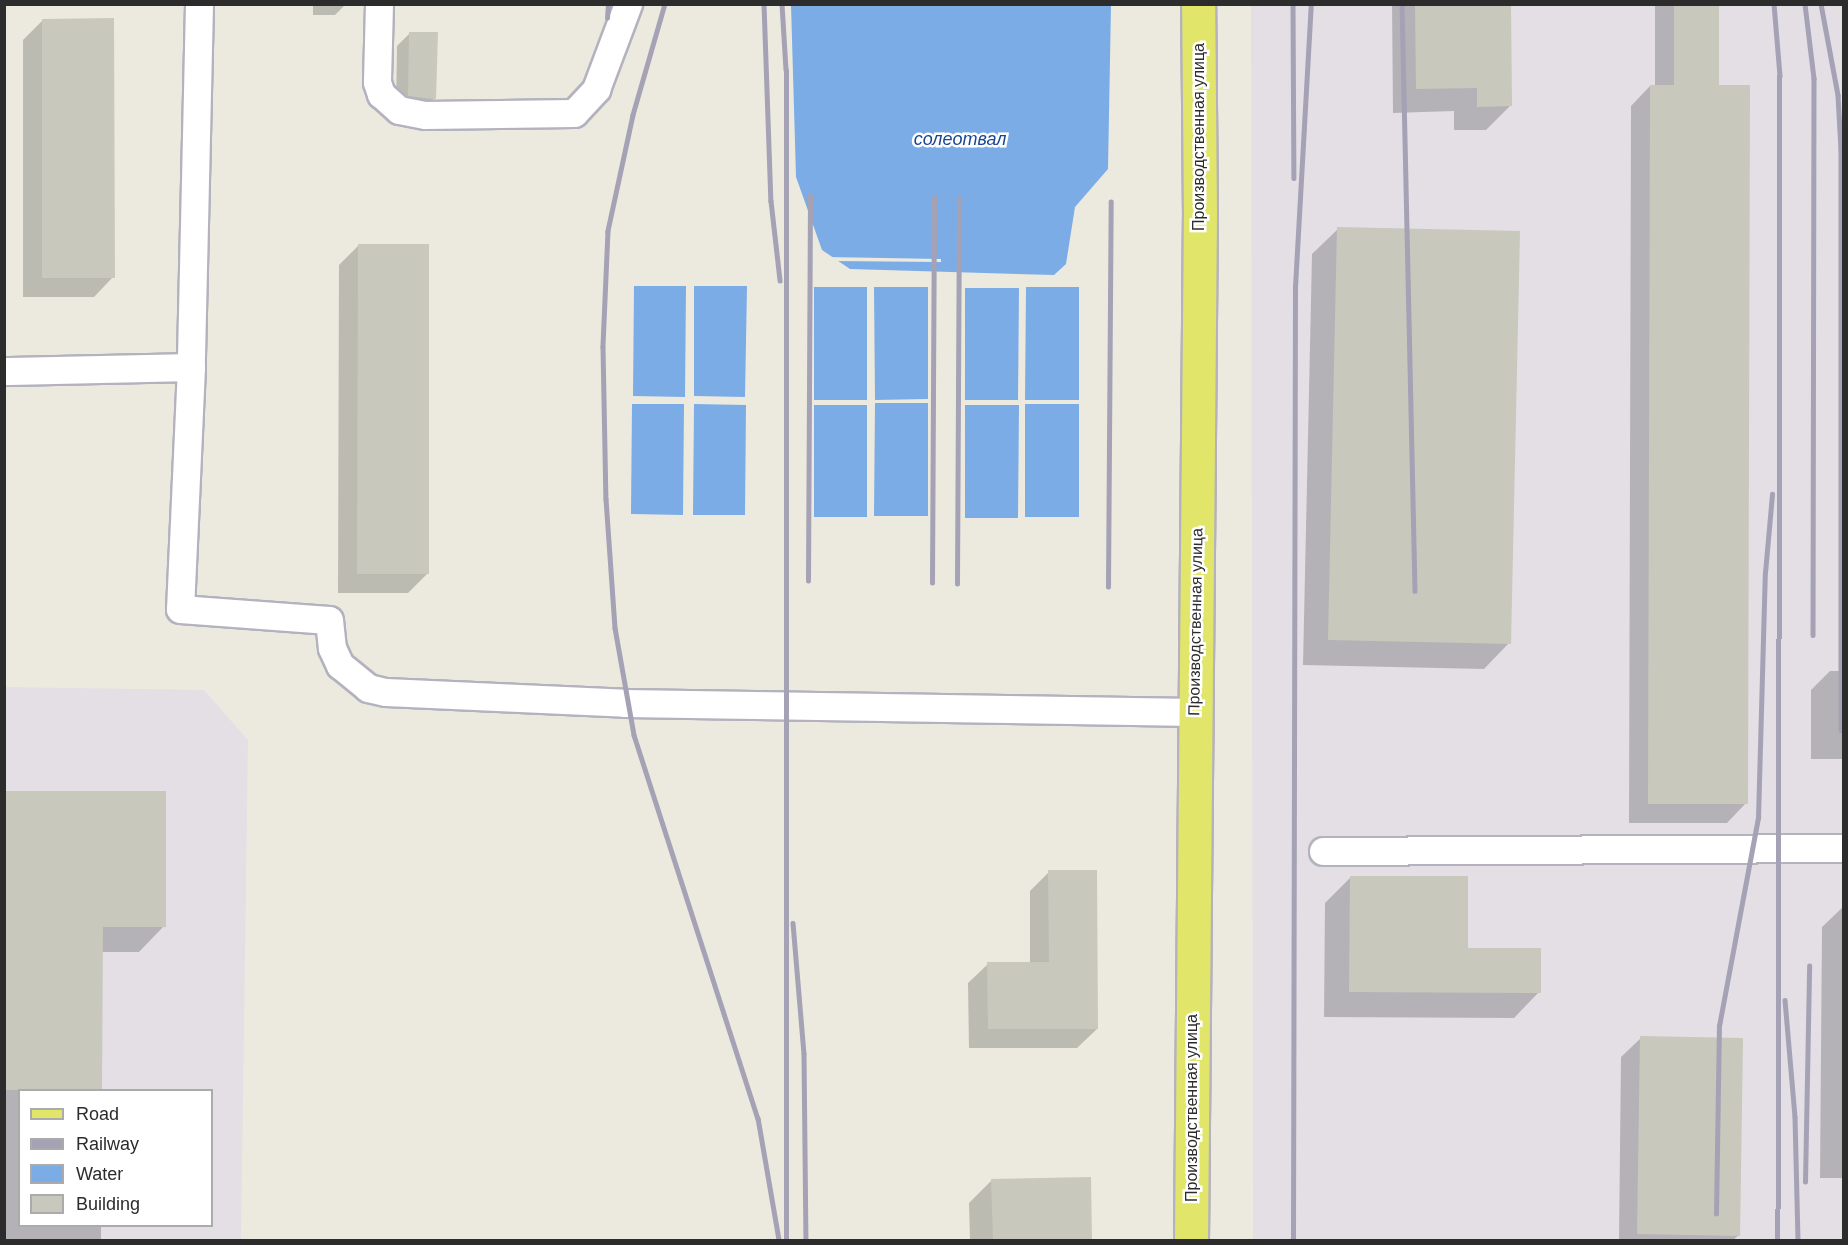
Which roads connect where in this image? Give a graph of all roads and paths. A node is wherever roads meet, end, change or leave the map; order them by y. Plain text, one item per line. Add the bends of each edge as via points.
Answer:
1 (199, 4) edge
2 (379, 4) edge
3 (627, 4) edge
4 (1198, 4) edge
5 (191, 367) junction
6 (4, 371) edge
7 (1195, 712) junction
8 (1844, 849) edge
9 (1323, 851) dead end
10 (1191, 1240) edge

1 - 5 lane
2 - 3 lane via 377,82 381,94 399,110 425,115 574,113 596,89
4 - 7 main road, Производственная улица
5 - 6 lane
5 - 7 lane via 180,609 329,620 332,648 340,664 368,688 626,703
7 - 10 main road, Производственная улица
8 - 9 lane

